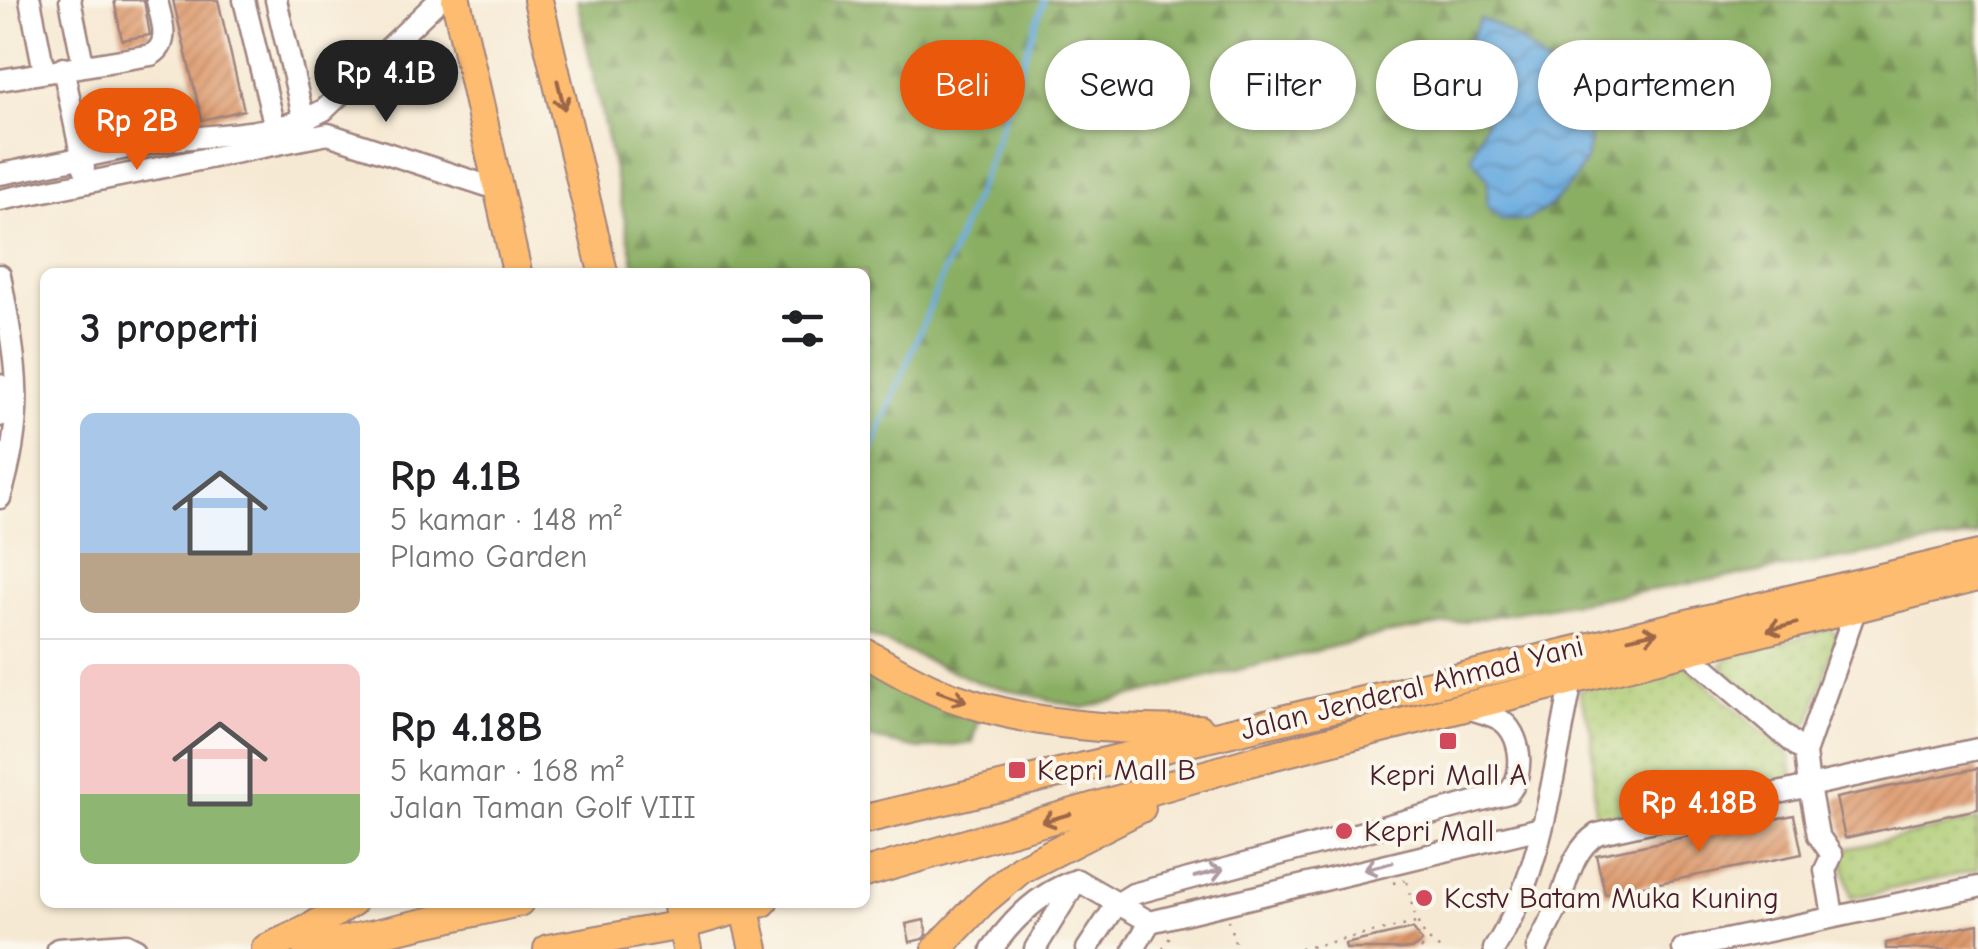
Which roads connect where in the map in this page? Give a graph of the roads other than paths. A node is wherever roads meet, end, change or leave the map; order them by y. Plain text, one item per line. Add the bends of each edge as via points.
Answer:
1 (30, 0) edge
2 (70, 0) edge
3 (158, 0) edge
4 (244, 0) edge
5 (276, 0) edge
6 (439, 0) edge
7 (456, 0) edge
8 (538, 0) edge
9 (63, 68) junction
10 (0, 80) edge
11 (293, 83) junction
12 (265, 87) junction
13 (306, 128) junction
14 (277, 135) junction
15 (82, 159) junction
16 (0, 174) edge
17 (87, 182) junction
18 (497, 189) junction
19 (0, 200) edge
20 (516, 268) edge
21 (605, 268) edge
22 (0, 275) edge
23 (0, 386) edge
24 (0, 416) edge
25 (0, 498) edge
26 (1978, 555) edge
27 (1978, 577) edge
28 (1856, 608) junction
29 (1686, 651) junction
30 (870, 655) edge
31 (1572, 680) junction
32 (1378, 698) junction
33 (1467, 708) junction
34 (1252, 728) junction
35 (1386, 728) junction
36 (1978, 749) edge
37 (1805, 753) junction
38 (1268, 757) junction
39 (1809, 786) junction
40 (1429, 814) junction
41 (870, 818) edge
42 (1541, 828) junction
43 (1436, 852) junction
44 (870, 872) edge
45 (1078, 880) junction
46 (1978, 888) edge
47 (1117, 904) junction
48 (342, 908) edge
49 (492, 908) edge
50 (737, 908) edge
51 (750, 908) edge
52 (1833, 915) junction
53 (1150, 922) junction
54 (682, 925) edge
55 (58, 949) edge
56 (136, 949) edge
57 (266, 949) edge
58 (307, 949) edge
59 (548, 949) edge
60 (754, 949) edge
61 (937, 949) edge
62 (992, 949) edge
63 (1035, 949) edge
64 (1087, 949) edge
65 (1134, 949) edge
66 (1494, 949) edge
67 (1537, 949) edge
68 (1682, 949) edge

1 - 9 street
2 - 9 street
3 - 9 street via 165,38 158,51
4 - 12 street
5 - 11 street
6 - 13 street
7 - 18 highway
8 -> 21 highway
9 - 10 street
9 - 15 street
11 - 12 street
11 - 13 street
12 - 14 street
13 - 14 street
13 - 18 street
14 - 15 street via 164,141
14 - 17 street
15 - 16 street
15 - 17 street
17 - 19 street
18 - 20 highway
22 - 25 street via 18,401
23 - 24 street
32 -> 26 highway, Jalan Jenderal Ahmad Yani
27 - 28 highway, Jalan Jenderal Ahmad Yani
28 -> 29 highway, Jalan Jenderal Ahmad Yani
28 - 37 street
29 - 31 highway, Jalan Jenderal Ahmad Yani
29 - 37 street
30 -> 34 highway via 954,698 1045,720 1130,730
31 - 33 highway, Jalan Jenderal Ahmad Yani
31 - 42 street
32 - 34 highway, Jalan Jenderal Ahmad Yani
32 - 35 highway
33 - 35 highway, Jalan Jenderal Ahmad Yani
33 - 40 street via 1508,727 1519,778 1501,795
34 - 41 highway, Jalan Jenderal Ahmad Yani
35 - 38 highway, Jalan Jenderal Ahmad Yani
36 - 39 street
37 - 39 street
38 -> 44 highway, Jalan Jenderal Ahmad Yani
38 - 61 highway via 1142,807 1021,869
39 - 52 street via 1818,835 1832,854 1825,870
39 - 67 street via 1598,834 1574,859
40 - 43 street
47 -> 40 street via 1148,889
42 - 43 street
42 - 66 street via 1527,878
43 -> 53 street
45 - 47 street
45 - 62 street via 1035,903
45 - 63 street
46 - 52 street
47 - 53 street
47 - 64 street
48 - 57 highway
49 - 58 highway
50 - 54 highway
51 - 60 highway
52 - 68 street
53 - 65 street
54 - 59 highway
55 - 56 street

